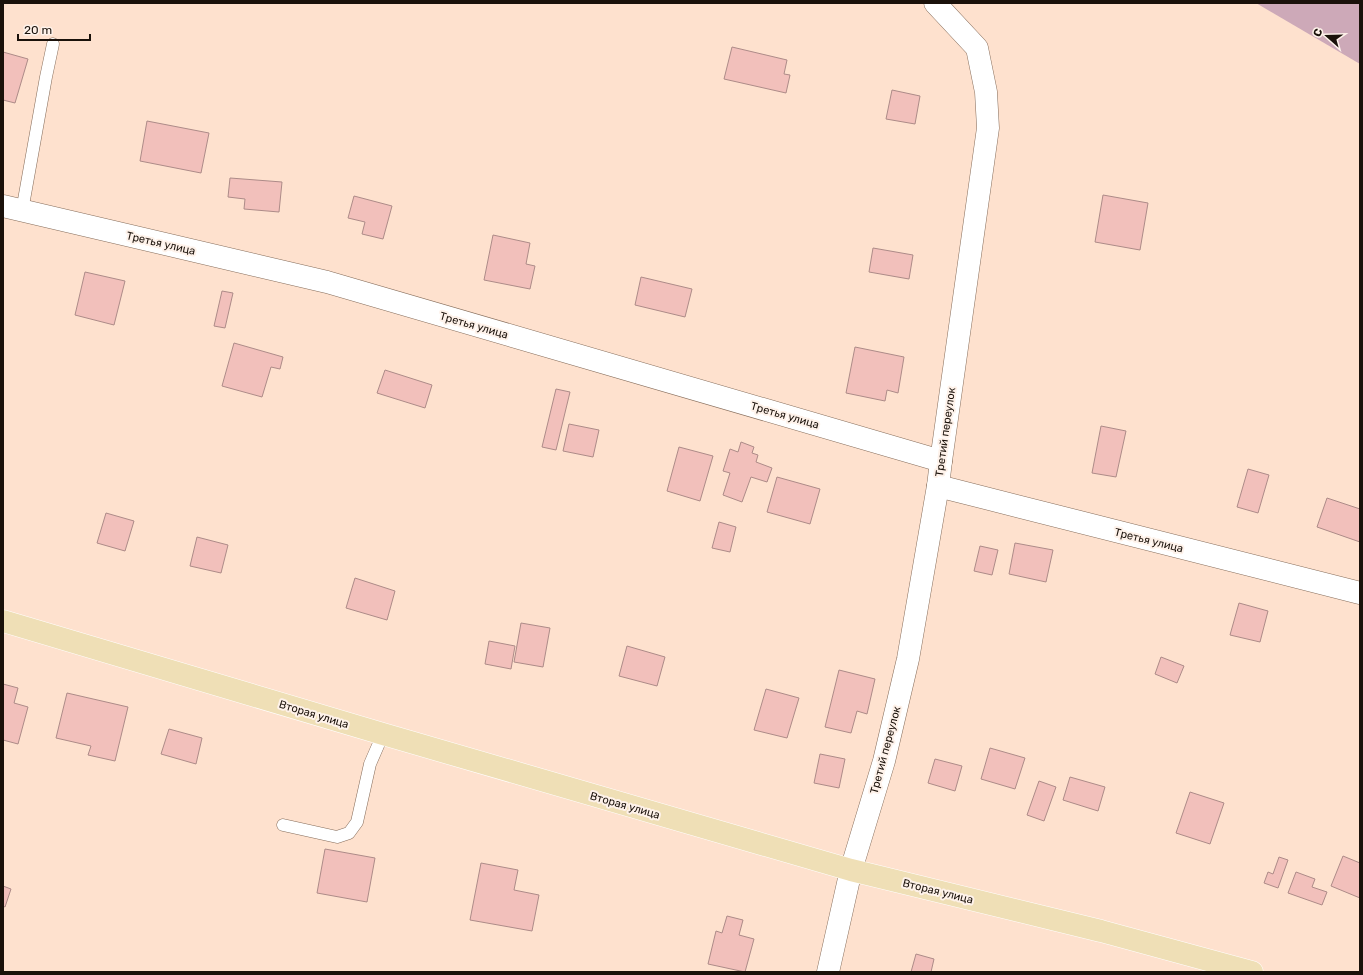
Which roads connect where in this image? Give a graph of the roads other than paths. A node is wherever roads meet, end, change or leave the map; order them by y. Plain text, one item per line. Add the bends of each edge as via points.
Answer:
1 (935, 3) edge
2 (53, 44) dead end
3 (13, 208) edge
4 (940, 461) junction
5 (938, 486) junction
6 (1360, 593) edge
7 (3, 621) edge
8 (383, 734) junction
9 (283, 825) dead end
10 (851, 870) junction
11 (828, 972) edge
12 (1252, 972) edge

1 - 4 street, Третий переулок via 977,48 986,92 988,128
2 - 3 lane
3 - 4 street, Третья улица via 327,282
4 - 5 street, Третий переулок
5 - 6 street, Третья улица
5 - 10 street, Третий переулок via 908,659 884,761
7 - 8 main road, Вторая улица
8 - 9 lane via 370,764 357,822 349,833 337,837
8 - 10 main road, Вторая улица
10 - 11 street, Третий переулок
10 - 12 main road, Вторая улица

